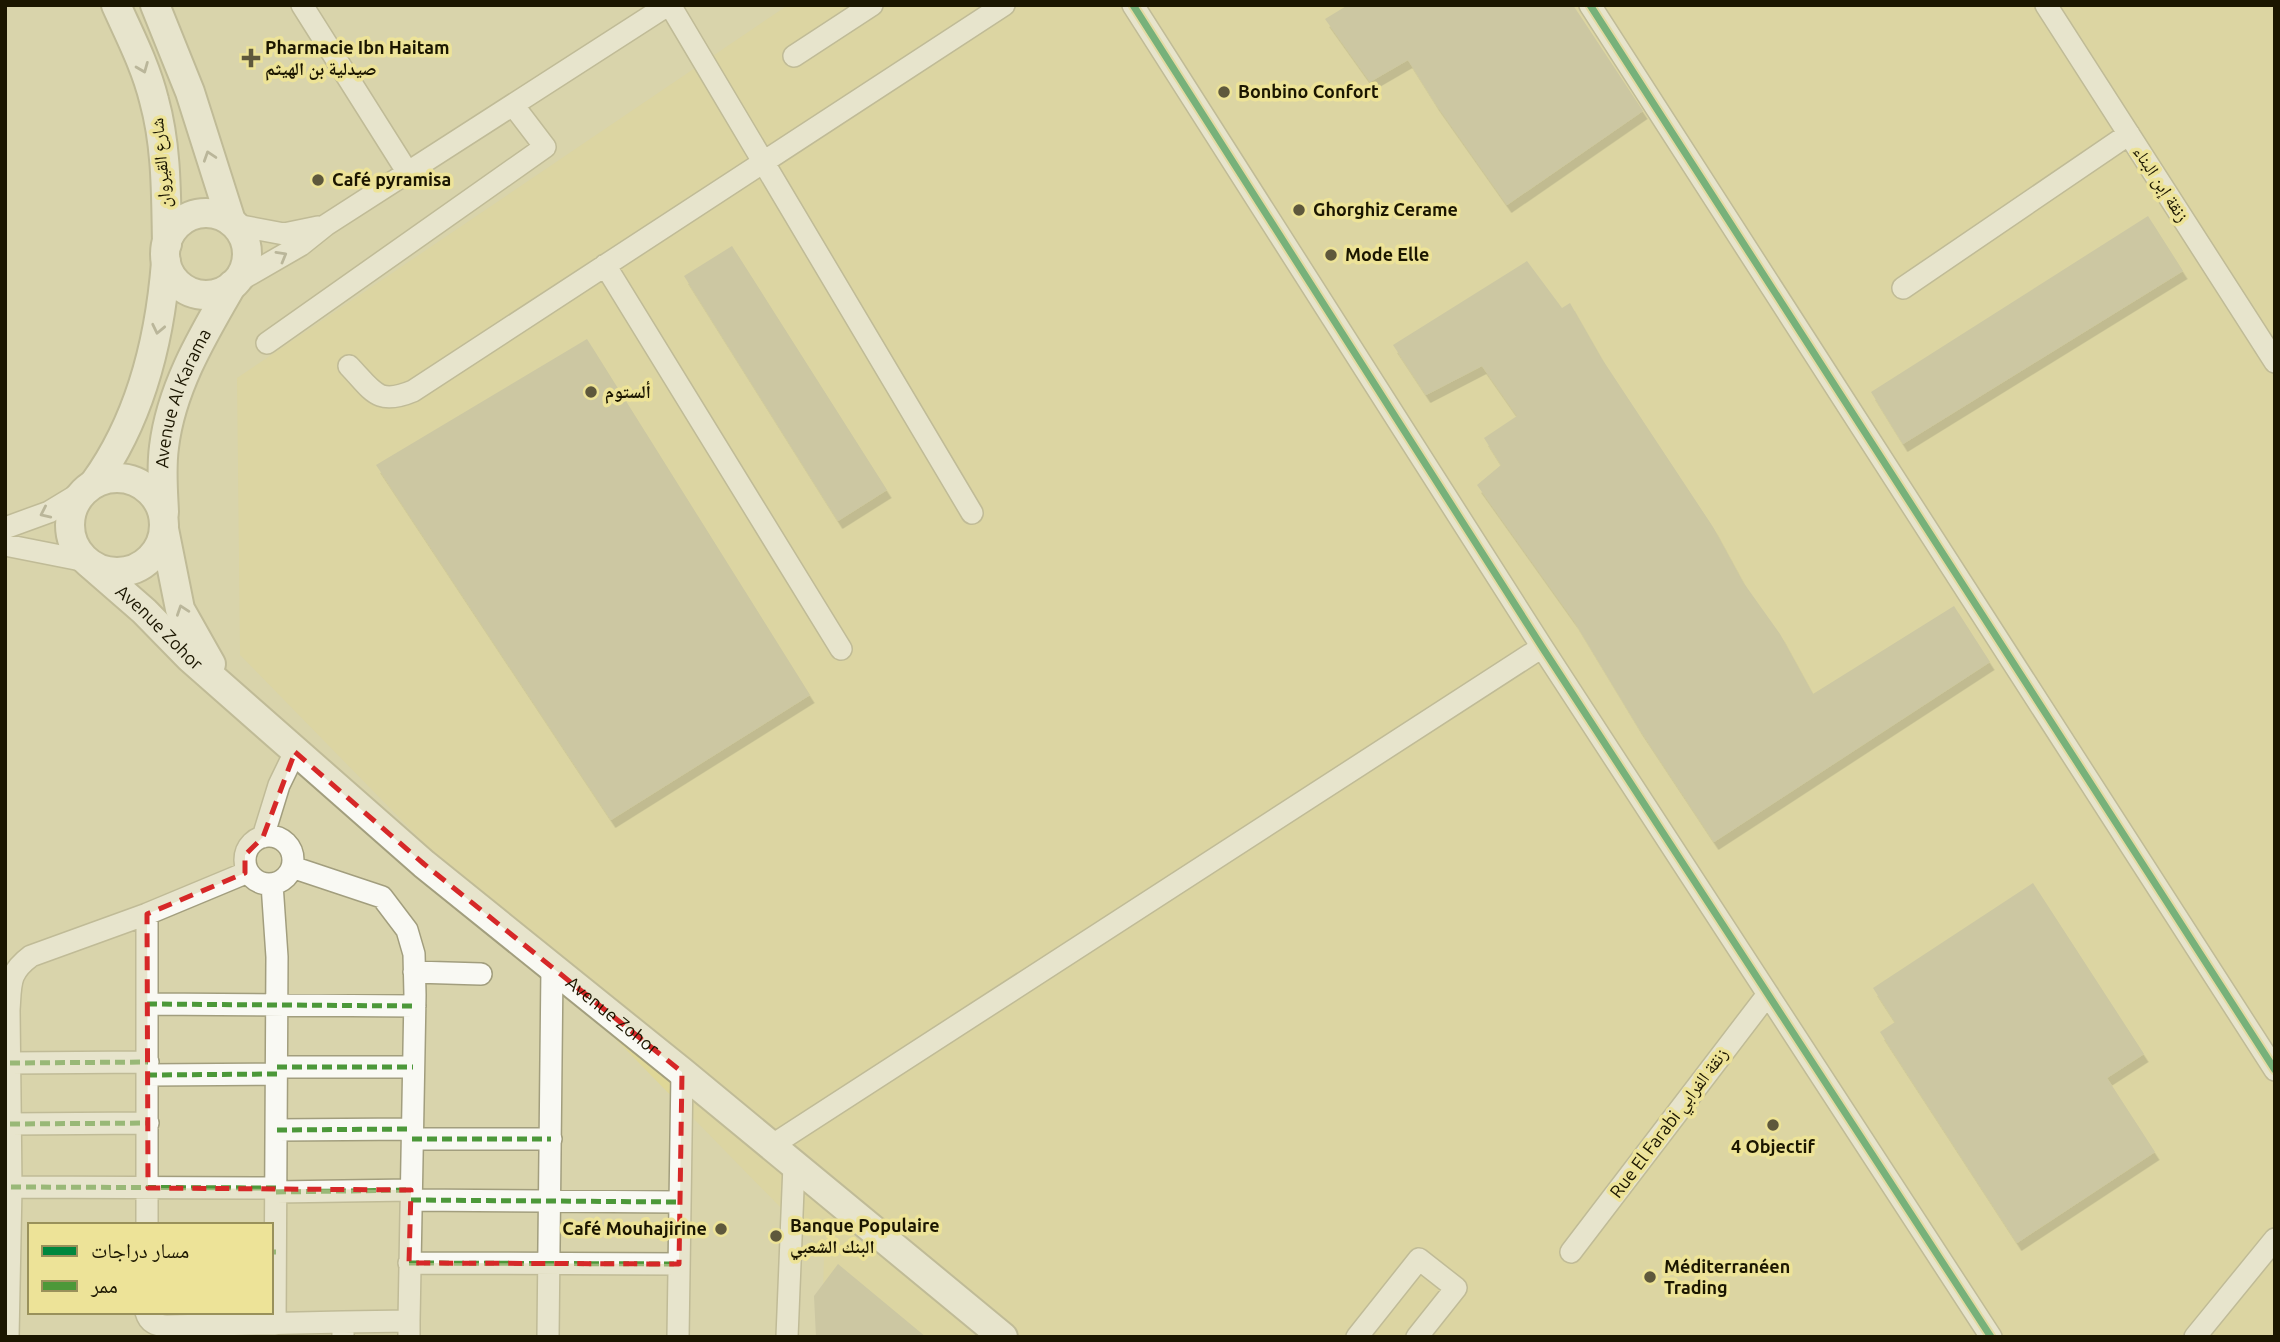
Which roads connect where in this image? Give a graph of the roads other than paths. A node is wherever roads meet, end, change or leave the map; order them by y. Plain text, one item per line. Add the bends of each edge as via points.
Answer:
1 (116, 5) edge
2 (155, 5) edge
3 (302, 5) edge
4 (669, 5) edge
5 (872, 5) edge
6 (1004, 5) edge
7 (1133, 5) edge
8 (1590, 5) edge
9 (2046, 5) edge
10 (794, 56) dead end
11 (513, 105) junction
12 (2129, 134) junction
13 (763, 162) junction
14 (408, 173) junction
15 (233, 223) junction
16 (327, 225) junction
17 (166, 253) junction
18 (605, 265) junction
19 (234, 284) junction
20 (1903, 288) dead end
21 (267, 343) dead end
22 (2275, 362) edge
23 (349, 366) dead end
24 (89, 487) junction
25 (972, 513) dead end
26 (164, 524) junction
27 (5, 528) edge
28 (5, 545) edge
29 (88, 563) junction
30 (1542, 647) junction
31 (841, 649) dead end
32 (228, 691) junction
33 (295, 752) junction
34 (263, 837) junction
35 (292, 867) junction
36 (248, 872) junction
37 (272, 884) junction
38 (147, 914) junction
39 (552, 967) junction
40 (414, 972) junction
41 (481, 974) dead end
42 (1768, 994) junction
43 (147, 1004) junction
44 (277, 1004) junction
45 (415, 1006) junction
46 (10, 1063) junction
47 (413, 1067) junction
48 (148, 1069) junction
49 (277, 1070) junction
50 (2275, 1070) edge
51 (682, 1072) junction
52 (10, 1124) junction
53 (148, 1124) junction
54 (277, 1130) junction
55 (412, 1134) junction
56 (551, 1139) junction
57 (771, 1146) junction
58 (794, 1165) junction
59 (11, 1187) junction
60 (148, 1188) junction
61 (276, 1190) junction
62 (411, 1195) junction
63 (550, 1201) junction
64 (680, 1202) junction
65 (147, 1223) edge
66 (2275, 1240) edge
67 (274, 1252) edge
68 (1571, 1252) dead end
69 (15, 1261) edge
70 (410, 1263) junction
71 (549, 1263) junction
72 (679, 1264) junction
73 (147, 1314) edge
74 (275, 1324) junction
75 (409, 1329) edge
76 (343, 1330) edge
77 (209, 1331) edge
78 (177, 1332) edge
79 (8, 1337) edge
80 (548, 1337) edge
81 (678, 1337) edge
82 (787, 1337) edge
83 (1003, 1337) edge
84 (1357, 1337) edge
85 (1417, 1337) edge
86 (1991, 1337) edge
87 (2196, 1337) edge

1 -> 17 main road, شارع القيروان via 146,73 161,131
15 -> 2 main road via 190,92
3 - 14 street
4 - 11 street
4 - 13 street
5 - 10 street
6 - 13 street
7 - 30 street
8 - 50 street
9 - 12 street, زنقة إبن البناء
11 - 14 street
11 - 21 street via 545,147
12 - 20 street
12 - 22 street, زنقة إبن البناء
13 - 18 street
13 - 25 street
14 - 16 street
15 - 16 street via 284,234
15 - 17 main road via 209,212 193,215 174,229
15 - 19 main road via 247,249 245,267
19 -> 16 street
17 - 19 main road via 175,281 192,293 214,294
17 -> 24 main road via 159,323 148,369 118,446
18 - 23 street via 413,391 393,399 380,397
18 - 31 street
19 - 26 main road, Avenue Al Karama via 198,344 176,399 164,445
24 - 26 main road via 121,477 139,482 158,501
24 -> 27 street via 49,512
24 - 29 main road via 75,501 69,522 73,544
26 - 29 main road via 158,548 137,568 108,572
32 -> 26 main road, Avenue Zohor via 180,609
28 - 29 street
29 - 32 main road, Avenue Zohor
30 - 42 street
30 - 57 street
32 - 33 main road, Avenue Zohor
33 - 34 street
33 - 39 main road, Avenue Zohor
34 - 35 street via 286,844
34 - 36 street via 255,840 245,855
35 - 37 street
35 - 40 street via 382,897 407,930
36 - 37 street via 254,879
36 - 38 street
37 - 44 street
38 - 43 street
38 - 46 street via 40,953 17,967 11,982
39 - 51 main road, Avenue Zohor
39 - 56 street
40 - 41 street
40 - 45 street
42 - 68 street, Rue El Farabi زنقة الفرابي
42 - 86 street
43 - 44 street
43 - 48 street
44 - 45 street
44 - 49 street
45 - 47 street
46 - 48 street
46 - 52 street
47 - 49 street
47 - 55 street
48 - 49 street
48 - 53 street
49 - 54 street
51 - 57 main road, Avenue Zohor
51 - 64 street
52 - 53 street
52 - 59 street
53 - 60 street
54 - 55 street
54 - 61 street
55 - 56 street
55 - 62 street
56 - 63 street
57 - 58 main road, Avenue Zohor
58 - 82 street
58 - 83 main road, Avenue Zohor
59 - 60 street
59 - 69 street
60 - 61 street
60 - 65 street
61 - 62 street
61 - 67 street
62 - 63 street
62 - 70 street
63 - 64 street
63 - 71 street
64 - 72 street
66 - 87 street
67 - 74 street
69 - 79 street
70 - 71 street
70 - 75 street
71 - 72 street
71 - 80 street
72 - 81 street
73 - 78 street via 149,1321
74 - 76 street
74 - 77 street
75 - 76 street
77 - 78 street
84 - 85 street via 1419,1259 1456,1288

